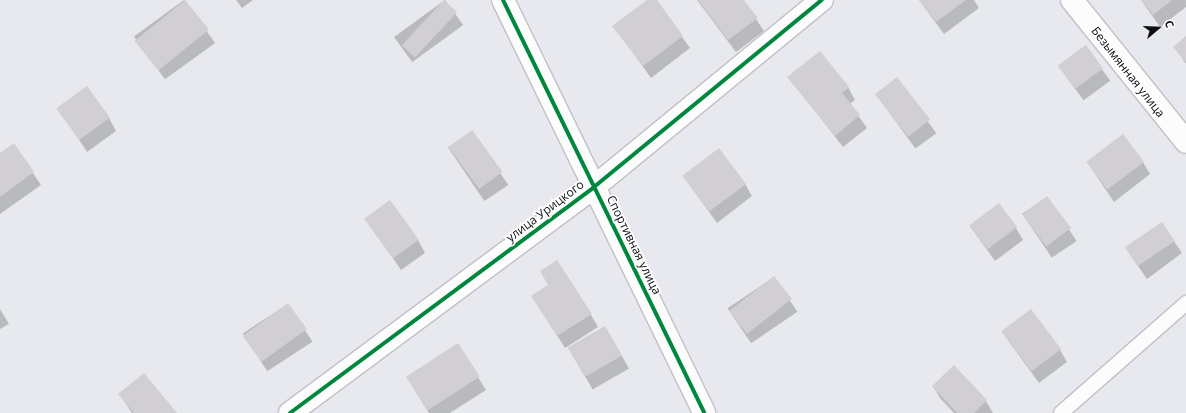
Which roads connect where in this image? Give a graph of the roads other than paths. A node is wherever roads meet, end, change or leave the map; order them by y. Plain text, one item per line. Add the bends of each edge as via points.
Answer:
1 (503, 0) edge
2 (822, 0) edge
3 (1072, 0) edge
4 (1186, 142) edge
5 (594, 187) junction
6 (1186, 303) edge
7 (290, 413) edge
8 (704, 413) edge
9 (1061, 413) edge

1 - 5 street, Спортивная улица
2 - 5 street, улица Урицкого
3 - 4 street, Безымянная улица
5 - 7 street, улица Урицкого
5 - 8 street, Спортивная улица
6 - 9 lane

